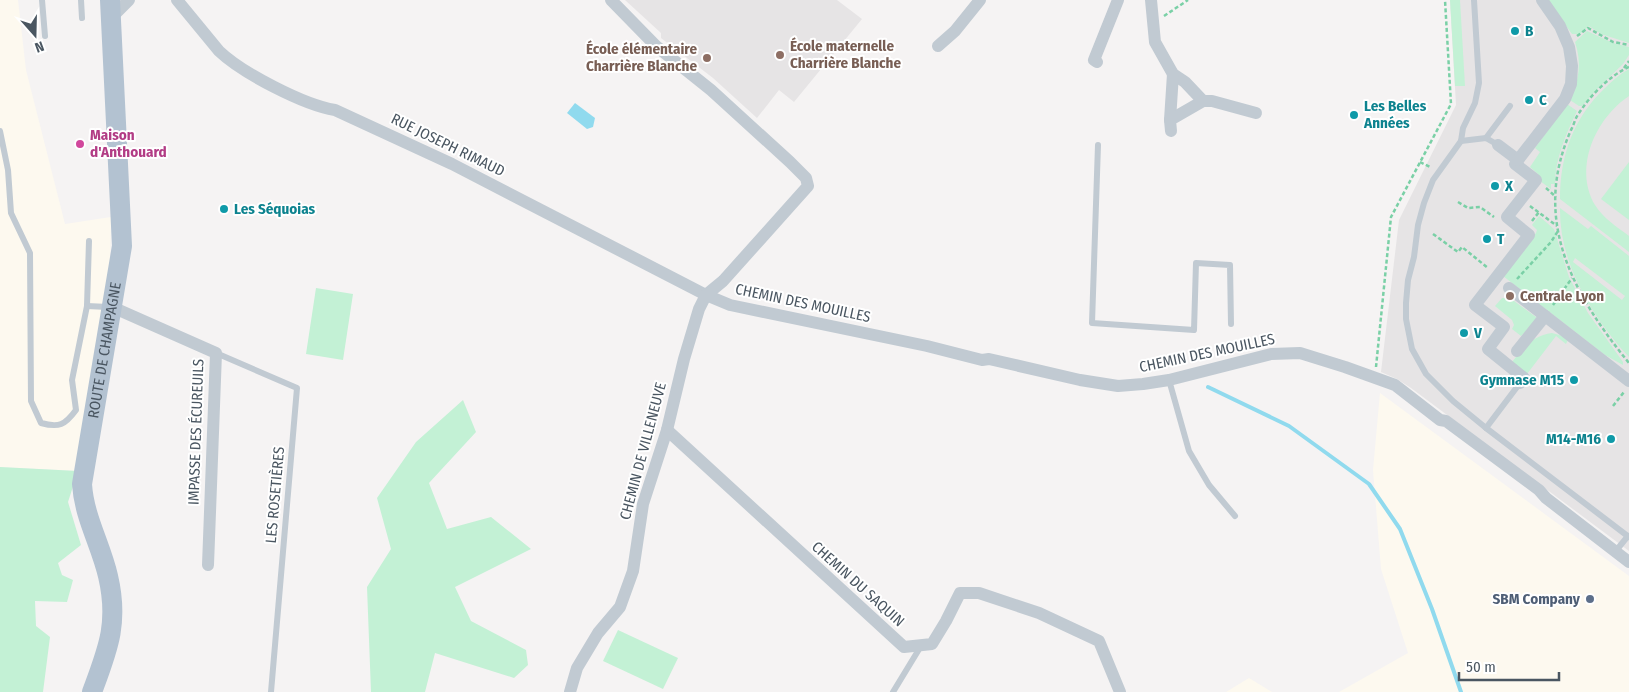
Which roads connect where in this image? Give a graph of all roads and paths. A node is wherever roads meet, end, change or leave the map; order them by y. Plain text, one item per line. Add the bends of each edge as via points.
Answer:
1 (42, 0) edge
2 (81, 0) edge
3 (129, 0) edge
4 (170, 0) edge
5 (177, 0) edge
6 (611, 0) edge
7 (980, 0) edge
8 (1118, 0) edge
9 (1151, 0) edge
10 (1188, 0) edge
11 (1446, 0) edge
12 (1474, 0) edge
13 (1542, 0) edge
14 (110, 9) edge
15 (187, 12) junction
16 (82, 18) dead end
17 (1152, 24) junction
18 (1588, 28) dead end
19 (45, 36) dead end
20 (1629, 45) edge
21 (938, 46) dead end
22 (1097, 62) dead end
23 (1629, 62) edge
24 (1629, 67) edge
25 (1623, 70) junction
26 (1172, 74) junction
27 (1203, 101) junction
28 (1510, 106) dead end
29 (1256, 113) dead end
30 (0, 130) edge
31 (1486, 138) junction
32 (1460, 141) junction
33 (1098, 145) dead end
34 (1498, 145) joint
35 (1518, 160) junction
36 (1458, 202) dead end
37 (1539, 212) dead end
38 (1507, 217) junction
39 (1557, 226) junction
40 (1558, 231) junction
41 (1433, 234) dead end
42 (89, 241) dead end
43 (1498, 275) junction
44 (1572, 278) junction
45 (1509, 288) joint
46 (706, 295) junction
47 (87, 306) junction
48 (112, 307) junction
49 (1545, 316) junction
50 (1231, 324) dead end
51 (1517, 351) dead end
52 (216, 353) junction
53 (1629, 363) edge
54 (1376, 364) dead end
55 (1169, 380) junction
56 (1629, 381) edge
57 (1520, 383) joint
58 (1629, 386) edge
59 (1613, 406) dead end
60 (1486, 428) junction
61 (667, 430) junction
62 (1235, 516) dead end
63 (1628, 536) edge
64 (1615, 552) junction
65 (1629, 562) edge
66 (208, 565) dead end
67 (922, 645) junction
68 (92, 692) edge
69 (271, 692) edge
70 (570, 692) edge
71 (893, 692) edge
72 (1120, 692) edge

1 - 19 lane
2 - 16 lane
3 - 14 street
4 - 15 street, RUE JOSEPH RIMAUD
5 - 15 street, RUE JOSEPH RIMAUD
6 - 46 street via 656,46 711,90 806,178 808,186 723,281
7 - 21 street
8 - 22 street via 1094,60
9 - 17 street
10 - 17 path
11 - 54 path via 1450,104 1391,217
12 - 32 lane via 1480,83
13 - 35 street via 1560,26 1569,47 1571,84 1565,99
14 - 48 main road, ROUTE DE CHAMPAGNE via 122,246
15 - 46 street, RUE JOSEPH RIMAUD via 219,51 253,75 452,164
17 - 26 street via 1155,42
18 - 20 path via 1613,42
23 - 25 path
24 - 25 path
25 - 39 path via 1598,90 1578,113 1557,178
26 - 27 street via 1185,82
26 - 27 street via 1171,126
27 - 29 street
28 - 31 lane
30 - 47 lane via 8,170 11,213 30,253 31,401 41,424 54,427 68,421 76,410 72,380
31 - 32 lane
31 - 34 lane
32 - 60 lane via 1433,180 1424,203 1408,280 1406,319 1412,349 1426,374
33 - 50 lane via 1092,323 1194,330 1196,263 1230,265
34 - 35 street
35 - 38 street via 1515,164 1536,180
36 - 38 path via 1468,208 1480,207 1494,217
37 - 39 path
38 - 43 street via 1529,234
39 - 40 path
40 - 44 path
40 - 45 path
41 - 43 path via 1458,252 1462,247
42 - 47 lane
43 - 57 street via 1475,305 1504,327 1488,349 1524,378
44 - 49 path
44 - 53 path via 1596,321
45 - 49 street
46 - 55 street, CHEMIN DES MOUILLES via 730,305 1080,380 1118,386
46 - 61 street, CHEMIN DE VILLENEUVE via 691,334
47 - 48 lane
48 - 52 street, IMPASSE DES ÉCUREUILS
48 - 68 main road, ROUTE DE CHAMPAGNE via 82,484 85,506 108,576 113,621 108,648
49 - 51 street
49 - 56 street
52 - 66 street, IMPASSE DES ÉCUREUILS
52 - 69 lane, LES ROSETIÈRES via 297,388
55 - 62 lane via 1189,451 1209,485
55 - 64 street, CHEMIN DES MOUILLES via 1264,355 1290,353 1315,357 1372,376 1395,385 1440,420 1446,421
57 - 60 lane
58 - 59 path
60 - 63 lane
61 - 67 street, CHEMIN DU SAQUIN via 904,647
61 - 70 street, CHEMIN DE VILLENEUVE via 642,504 633,571 620,607 598,633 577,668
63 - 64 lane
64 - 65 street, CHEMIN DES MOUILLES
67 - 71 lane
67 - 72 street via 932,644 960,593 979,593 1039,613 1099,641

